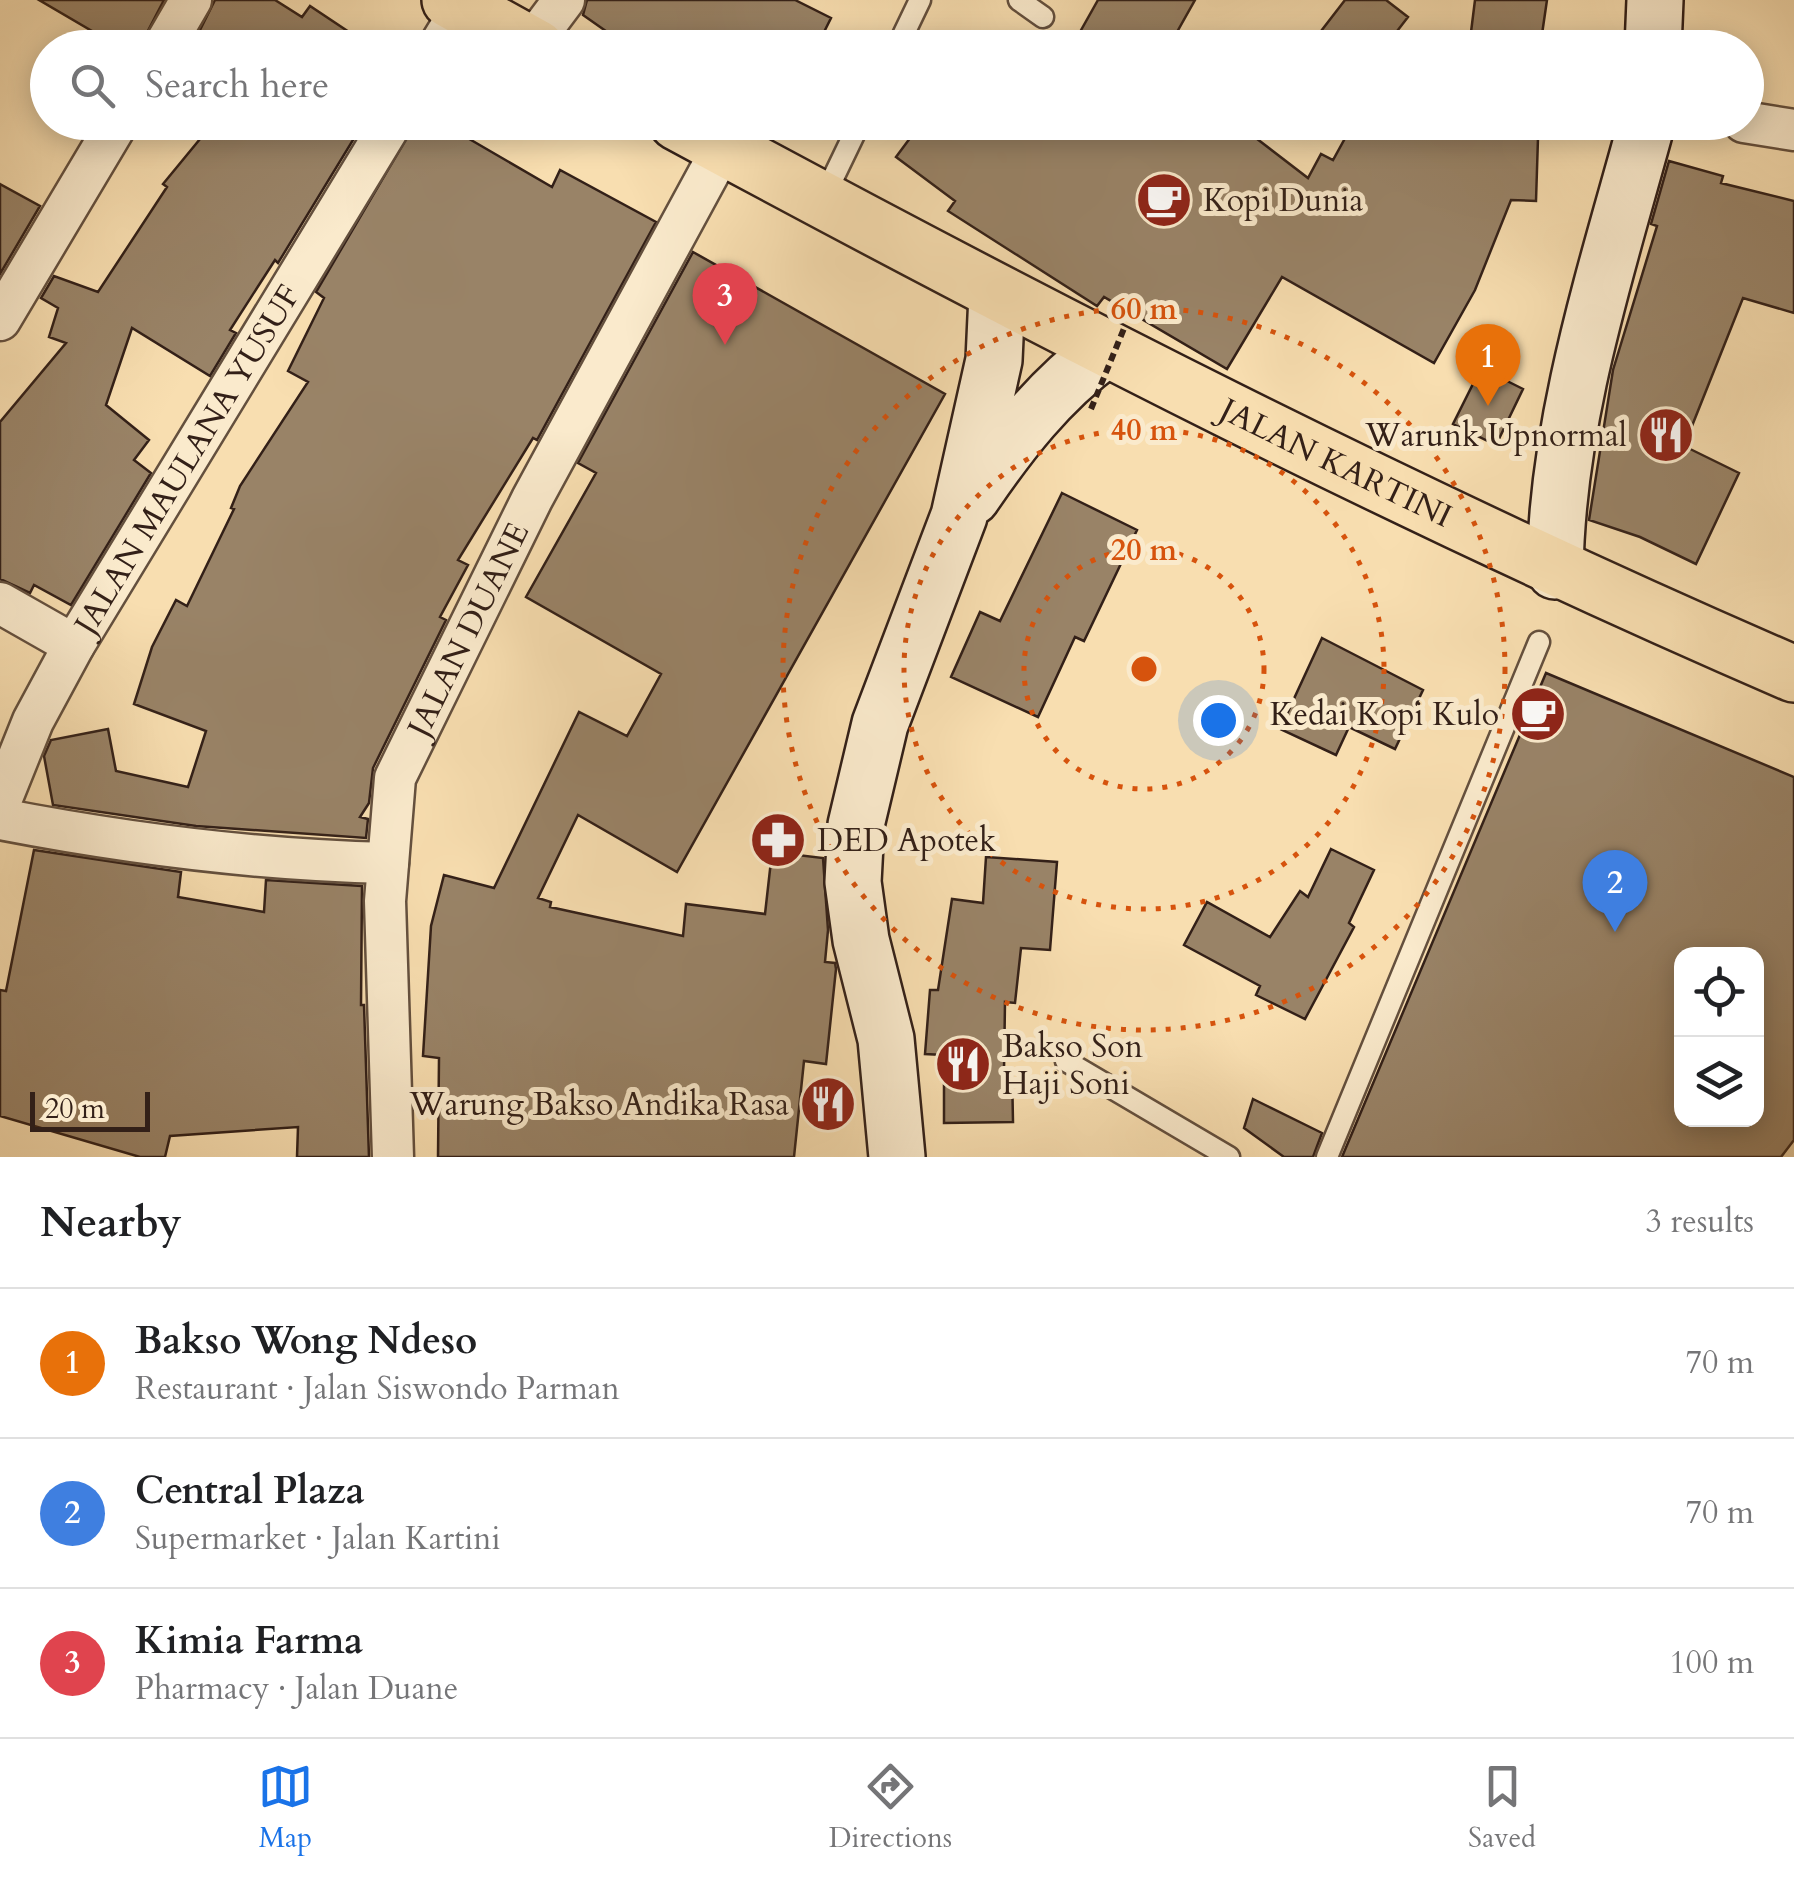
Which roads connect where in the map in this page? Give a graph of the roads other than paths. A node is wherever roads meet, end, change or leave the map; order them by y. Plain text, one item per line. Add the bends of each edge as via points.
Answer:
1 (191, 0) edge
2 (564, 0) edge
3 (920, 0) edge
4 (1019, 0) edge
5 (1655, 0) edge
6 (1043, 17) dead end
7 (450, 18) edge
8 (173, 30) edge
9 (486, 30) edge
10 (544, 30) edge
11 (906, 30) edge
12 (1654, 30) edge
13 (1764, 125) edge
14 (1794, 130) edge
15 (107, 140) edge
16 (381, 140) edge
17 (698, 140) edge
18 (709, 140) edge
19 (851, 140) edge
20 (1642, 140) edge
21 (822, 201) junction
22 (997, 295) junction
23 (0, 320) edge
24 (1114, 338) junction
25 (959, 516) junction
26 (1556, 571) junction
27 (0, 603) edge
28 (1539, 642) dead end
29 (74, 645) junction
30 (1794, 674) edge
31 (0, 800) edge
32 (0, 820) edge
33 (388, 863) junction
34 (1066, 1061) dead end
35 (393, 1157) edge
36 (896, 1157) edge
37 (1228, 1157) edge
38 (1327, 1157) edge

1 - 8 street
2 - 10 street
3 - 11 lane
4 - 6 lane
5 - 12 street
7 - 9 highway
13 - 14 street
15 - 23 street
16 - 29 street, JALAN MAULANA YUSUF
17 - 33 street, JALAN DUANE via 395,778
18 - 21 highway, JALAN KARTINI
19 - 21 lane
20 - 26 street via 1566,436 1556,502
21 - 22 highway, JALAN KARTINI
22 - 24 highway, JALAN KARTINI
22 - 25 street via 994,360
24 - 25 street via 1061,382
24 - 26 highway, JALAN KARTINI
25 - 36 street via 880,724 856,825 853,882 886,1039
26 - 30 highway, JALAN KARTINI
27 - 29 street
28 - 38 lane
29 - 31 street, JALAN MAULANA YUSUF
32 - 33 street via 157,848
33 - 35 street, JALAN DUANE
34 - 37 lane

